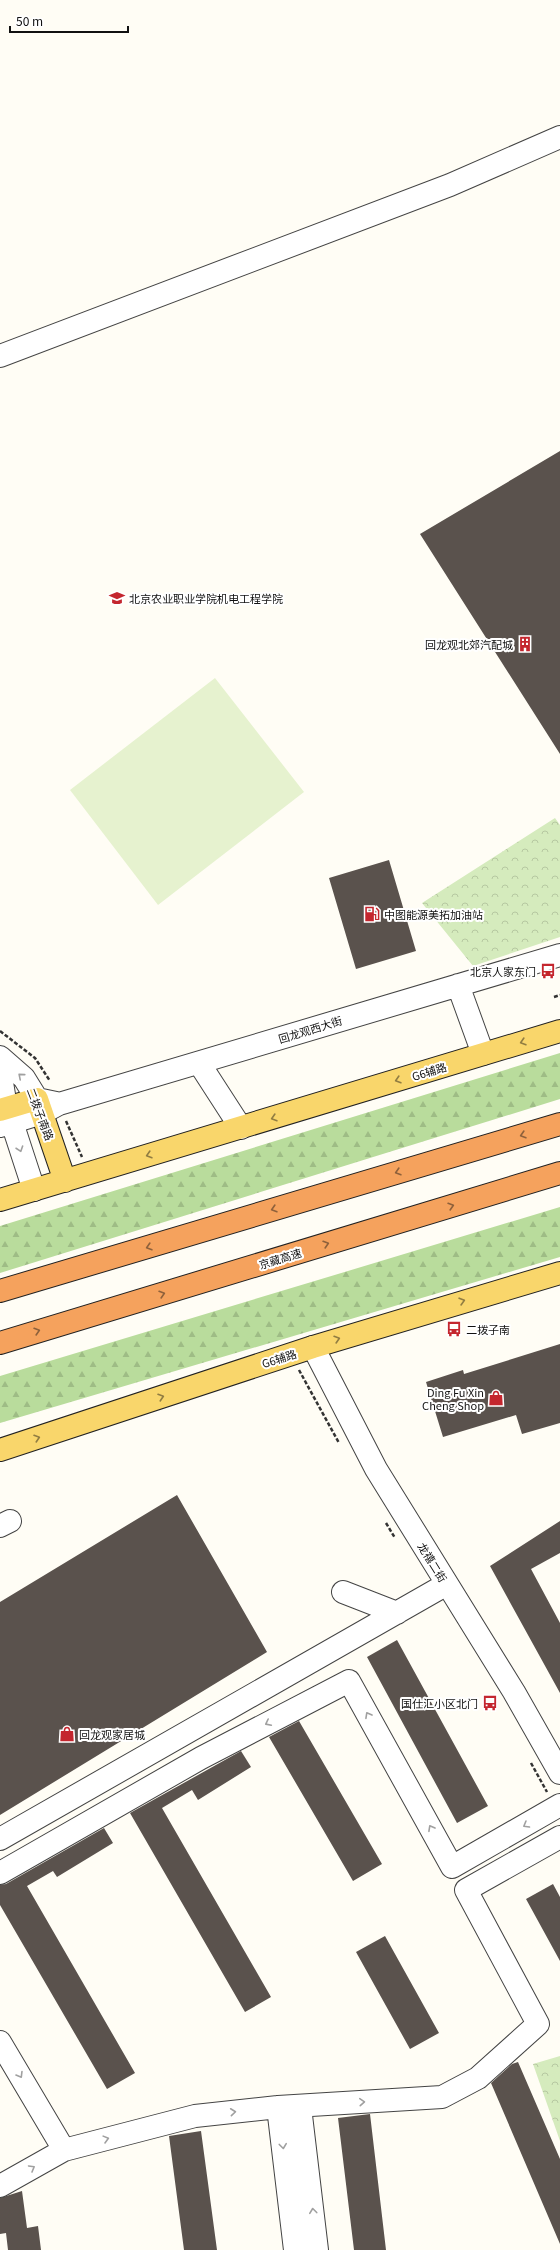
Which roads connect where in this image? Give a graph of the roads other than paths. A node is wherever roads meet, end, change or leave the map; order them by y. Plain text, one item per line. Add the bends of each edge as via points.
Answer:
1 (560, 137) edge
2 (0, 356) edge
3 (560, 955) edge
4 (458, 985) junction
5 (560, 1031) edge
6 (483, 1054) junction
7 (0, 1058) edge
8 (199, 1063) junction
9 (0, 1070) edge
10 (46, 1105) junction
11 (5, 1116) edge
12 (560, 1124) edge
13 (241, 1128) junction
14 (560, 1173) edge
15 (65, 1181) junction
16 (34, 1190) junction
17 (0, 1200) edge
18 (560, 1273) edge
19 (0, 1291) edge
20 (0, 1343) edge
21 (313, 1347) junction
22 (0, 1450) edge
23 (447, 1584) junction
24 (343, 1592) dead end
25 (397, 1612) junction
26 (560, 1773) edge
27 (560, 1805) edge
28 (560, 1837) edge
29 (0, 1839) edge
30 (452, 1868) junction
31 (0, 1872) edge
32 (466, 1890) junction
33 (0, 2042) edge
34 (278, 2107) junction
35 (300, 2107) junction
36 (64, 2150) junction
37 (0, 2186) edge
38 (295, 2250) edge
39 (317, 2250) edge

1 - 2 street via 450,185
3 - 4 street, 回龙观西大街
4 - 6 street
4 - 8 street, 回龙观西大街
5 -> 6 main road, G6辅路
6 -> 13 main road, G6辅路
10 -> 7 street, 二拨子南路 via 29,1083
8 - 10 street, 回龙观西大街
8 - 13 street
9 - 11 street
10 - 11 main road, 回龙观西大街
10 - 15 main road, 二拨子南路
11 -> 16 street
12 -> 19 highway
13 -> 15 main road, G6辅路
20 -> 14 highway, 京藏高速
15 - 16 main road, G6辅路
16 - 17 main road, G6辅路
21 -> 18 main road, G6辅路
22 -> 21 main road, G6辅路
21 - 23 street, 龙禧二街 via 376,1469
23 - 25 street
23 - 26 street, 龙禧二街 via 514,1692
24 - 25 street
25 - 29 street
27 -> 30 street
28 - 32 street
30 -> 31 street via 349,1681 201,1758
30 - 32 street
35 -> 32 street via 442,2097 478,2078 538,2024
33 -> 36 street
34 - 35 street
36 -> 34 street via 195,2116
34 -> 38 street
39 -> 35 street
37 -> 36 street

